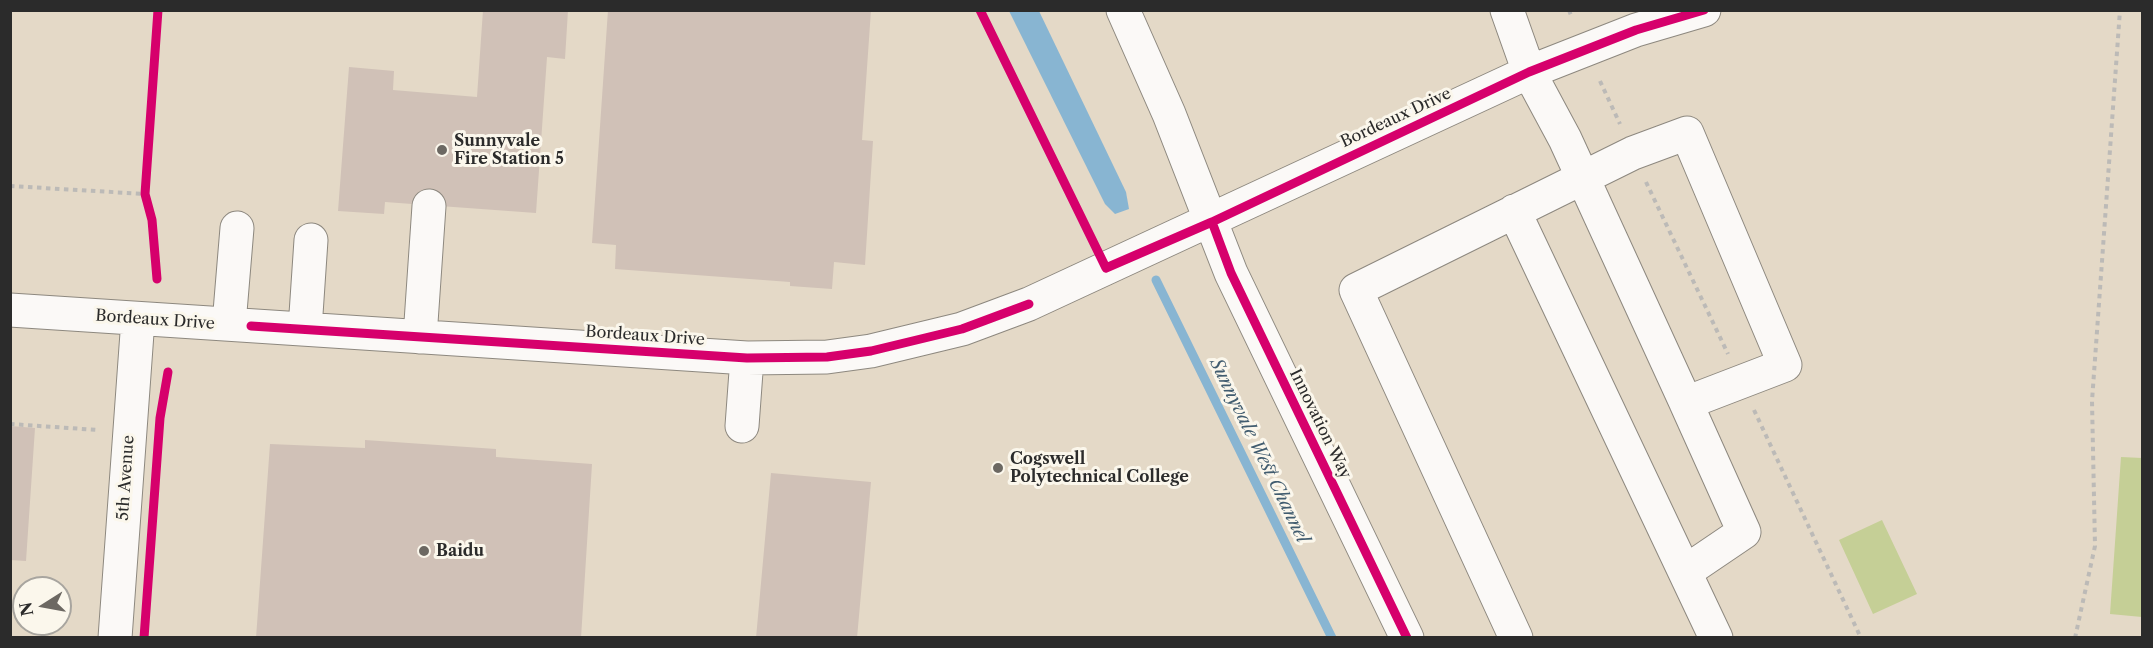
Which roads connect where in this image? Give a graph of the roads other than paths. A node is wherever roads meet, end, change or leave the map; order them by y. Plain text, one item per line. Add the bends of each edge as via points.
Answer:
1 (1123, 10) edge
2 (1507, 10) edge
3 (1704, 10) edge
4 (1529, 72) junction
5 (1582, 177) junction
6 (429, 206) dead end
7 (1514, 211) junction
8 (1212, 222) junction
9 (237, 228) dead end
10 (311, 240) dead end
11 (10, 310) edge
12 (138, 319) junction
13 (229, 324) junction
14 (305, 329) junction
15 (420, 337) junction
16 (747, 358) junction
17 (1686, 403) junction
18 (742, 426) dead end
19 (1684, 572) junction
20 (116, 638) edge
21 (1407, 638) edge
22 (1516, 638) edge
23 (1716, 638) edge

1 - 8 street, Innovation Way
2 - 4 street
3 - 4 street, Bordeaux Drive via 1636,30
4 - 5 street
4 - 8 street, Bordeaux Drive
5 - 7 street
5 - 17 street
5 - 17 street via 1687,133 1785,365
6 - 15 street
7 - 19 street
7 - 22 street via 1356,290
8 - 16 street, Bordeaux Drive via 1029,304 962,329 871,351 827,357
8 - 21 street, Innovation Way via 1230,273
9 - 13 street
10 - 14 street
11 - 12 street, Bordeaux Drive
12 - 13 street, Bordeaux Drive
12 - 20 street, 5th Avenue
13 - 14 street, Bordeaux Drive
14 - 15 street, Bordeaux Drive
15 - 16 street, Bordeaux Drive
16 - 18 street
17 - 19 street via 1744,532
19 - 23 street

